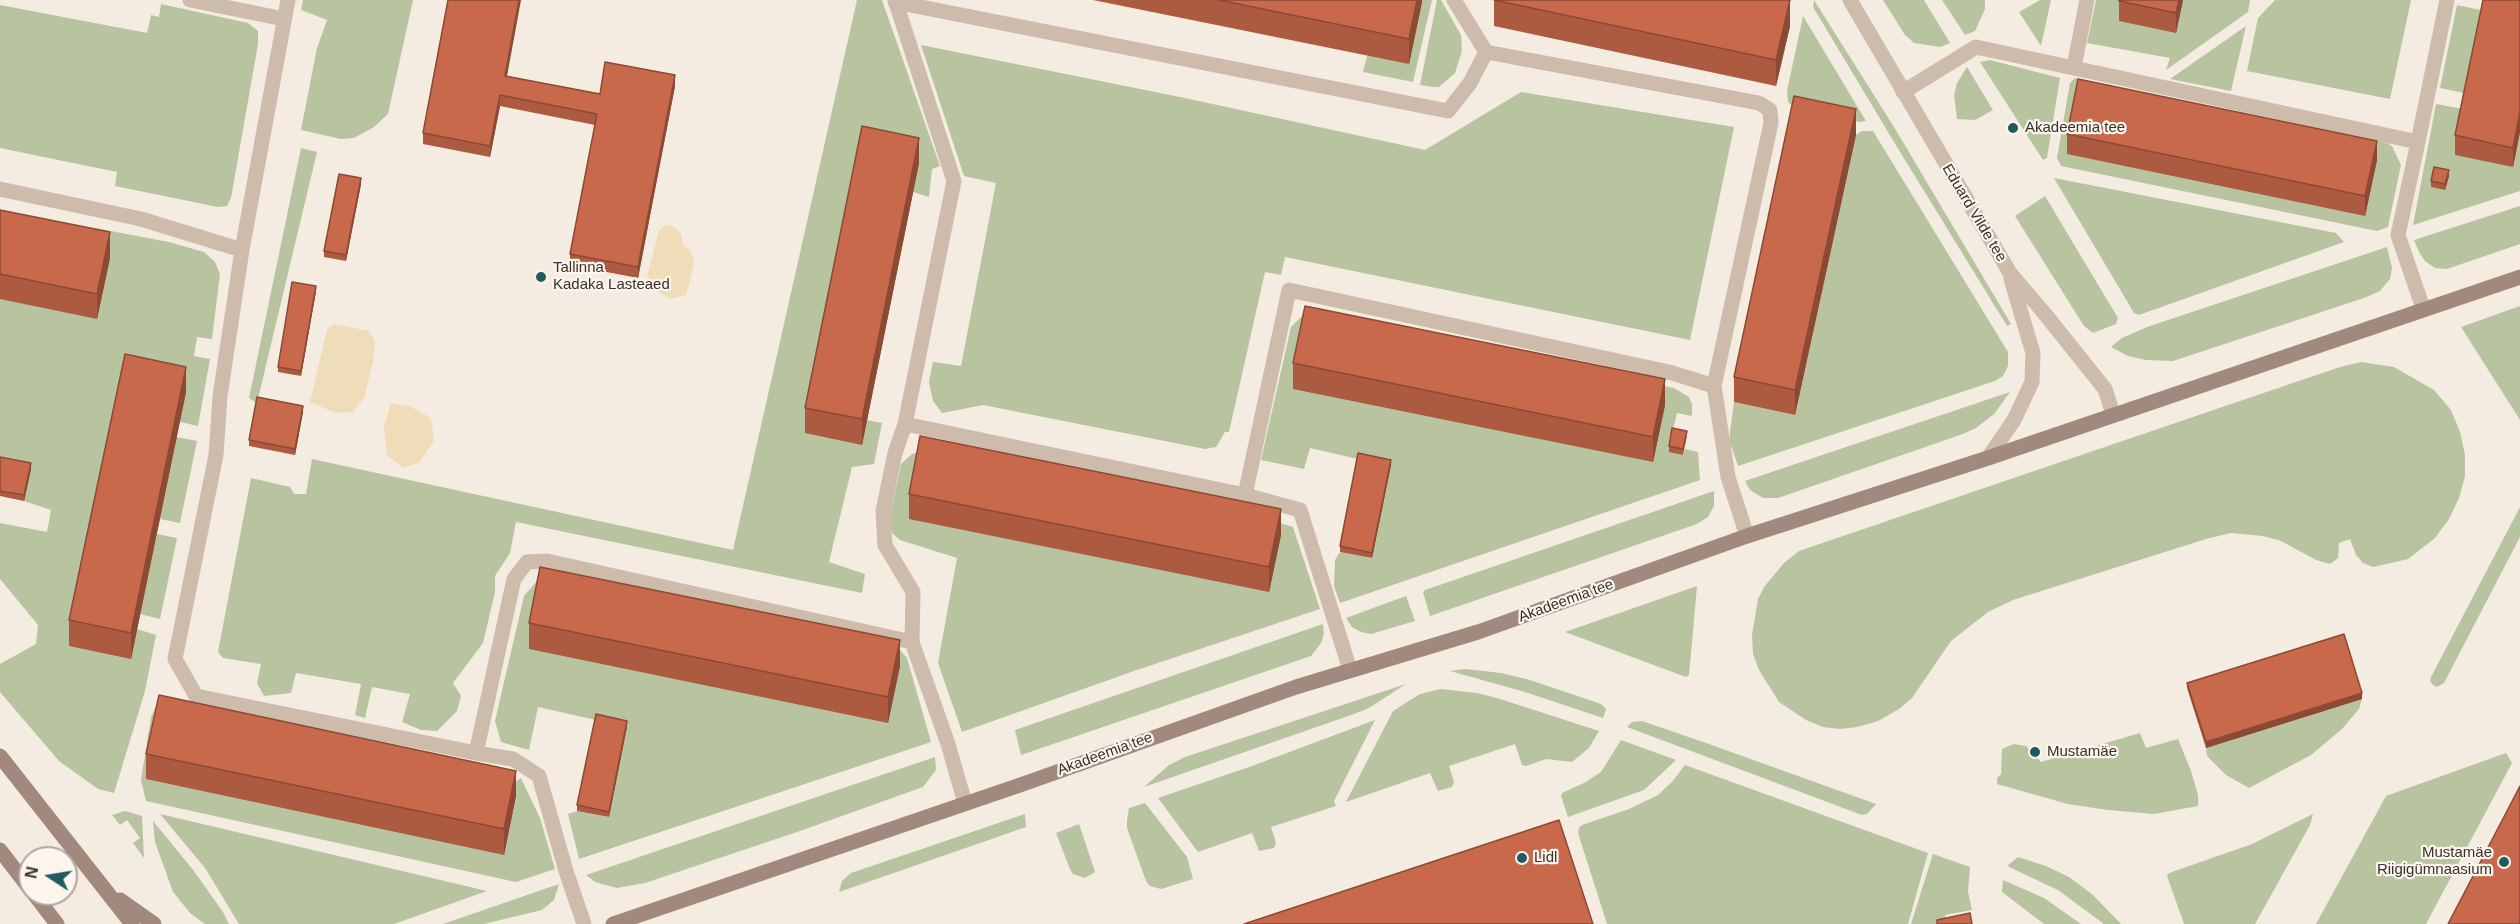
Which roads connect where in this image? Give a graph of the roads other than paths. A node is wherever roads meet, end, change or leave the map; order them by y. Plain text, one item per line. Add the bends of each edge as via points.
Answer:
1 (190, 0) edge
2 (288, 0) edge
3 (1454, 0) edge
4 (1850, 0) edge
5 (2087, 0) edge
6 (2447, 0) edge
7 (895, 1) edge
8 (284, 19) junction
9 (1486, 52) junction
10 (2074, 67) junction
11 (1903, 92) junction
12 (2418, 142) junction
13 (0, 189) edge
14 (242, 250) junction
15 (2010, 273) junction
16 (2520, 277) edge
17 (2423, 308) junction
18 (1714, 386) junction
19 (2113, 414) junction
20 (905, 424) junction
21 (1988, 458) junction
22 (1245, 495) junction
23 (1747, 537) junction
24 (912, 642) junction
25 (1350, 670) junction
26 (476, 753) junction
27 (0, 756) edge
28 (964, 803) junction
29 (0, 850) edge
30 (18, 873) edge
31 (110, 894) junction
32 (43, 906) edge
33 (55, 922) edge
34 (132, 924) edge
35 (154, 924) edge
36 (584, 924) edge
37 (613, 924) edge

1 - 8 street
2 - 8 street
3 - 9 street
4 - 11 street, Eduard Vilde tee
5 - 10 street
6 - 12 street
7 - 9 street via 1448,111 1470,83
7 - 20 street via 954,181
8 - 14 street
9 - 18 street via 1759,103 1770,110 1771,123
10 - 11 street via 1976,47
10 - 12 street
11 - 15 street, Eduard Vilde tee
12 - 17 street via 2398,235
13 - 14 street via 141,219
14 - 26 street via 220,396 216,455 175,659 196,696
15 - 19 street, Eduard Vilde tee via 2105,389
15 - 21 street via 2033,353 2032,382 2014,420
16 - 17 main road, Akadeemia tee
17 - 19 main road, Akadeemia tee
18 - 22 street via 1669,372 1289,290
18 - 23 street via 1728,477
19 - 21 main road, Akadeemia tee
20 - 22 street
20 - 24 street via 883,511 885,545 913,592
21 - 23 main road, Akadeemia tee
22 - 25 street via 1299,510
23 - 25 main road, Akadeemia tee via 1478,632
24 - 26 street via 547,561 527,562 514,579
24 - 28 street
25 - 28 main road, Akadeemia tee
26 - 36 street via 513,759 539,776
27 - 31 main road
28 - 37 main road, Akadeemia tee
29 - 30 main road
31 - 34 main road
31 - 35 main road
32 - 33 main road

